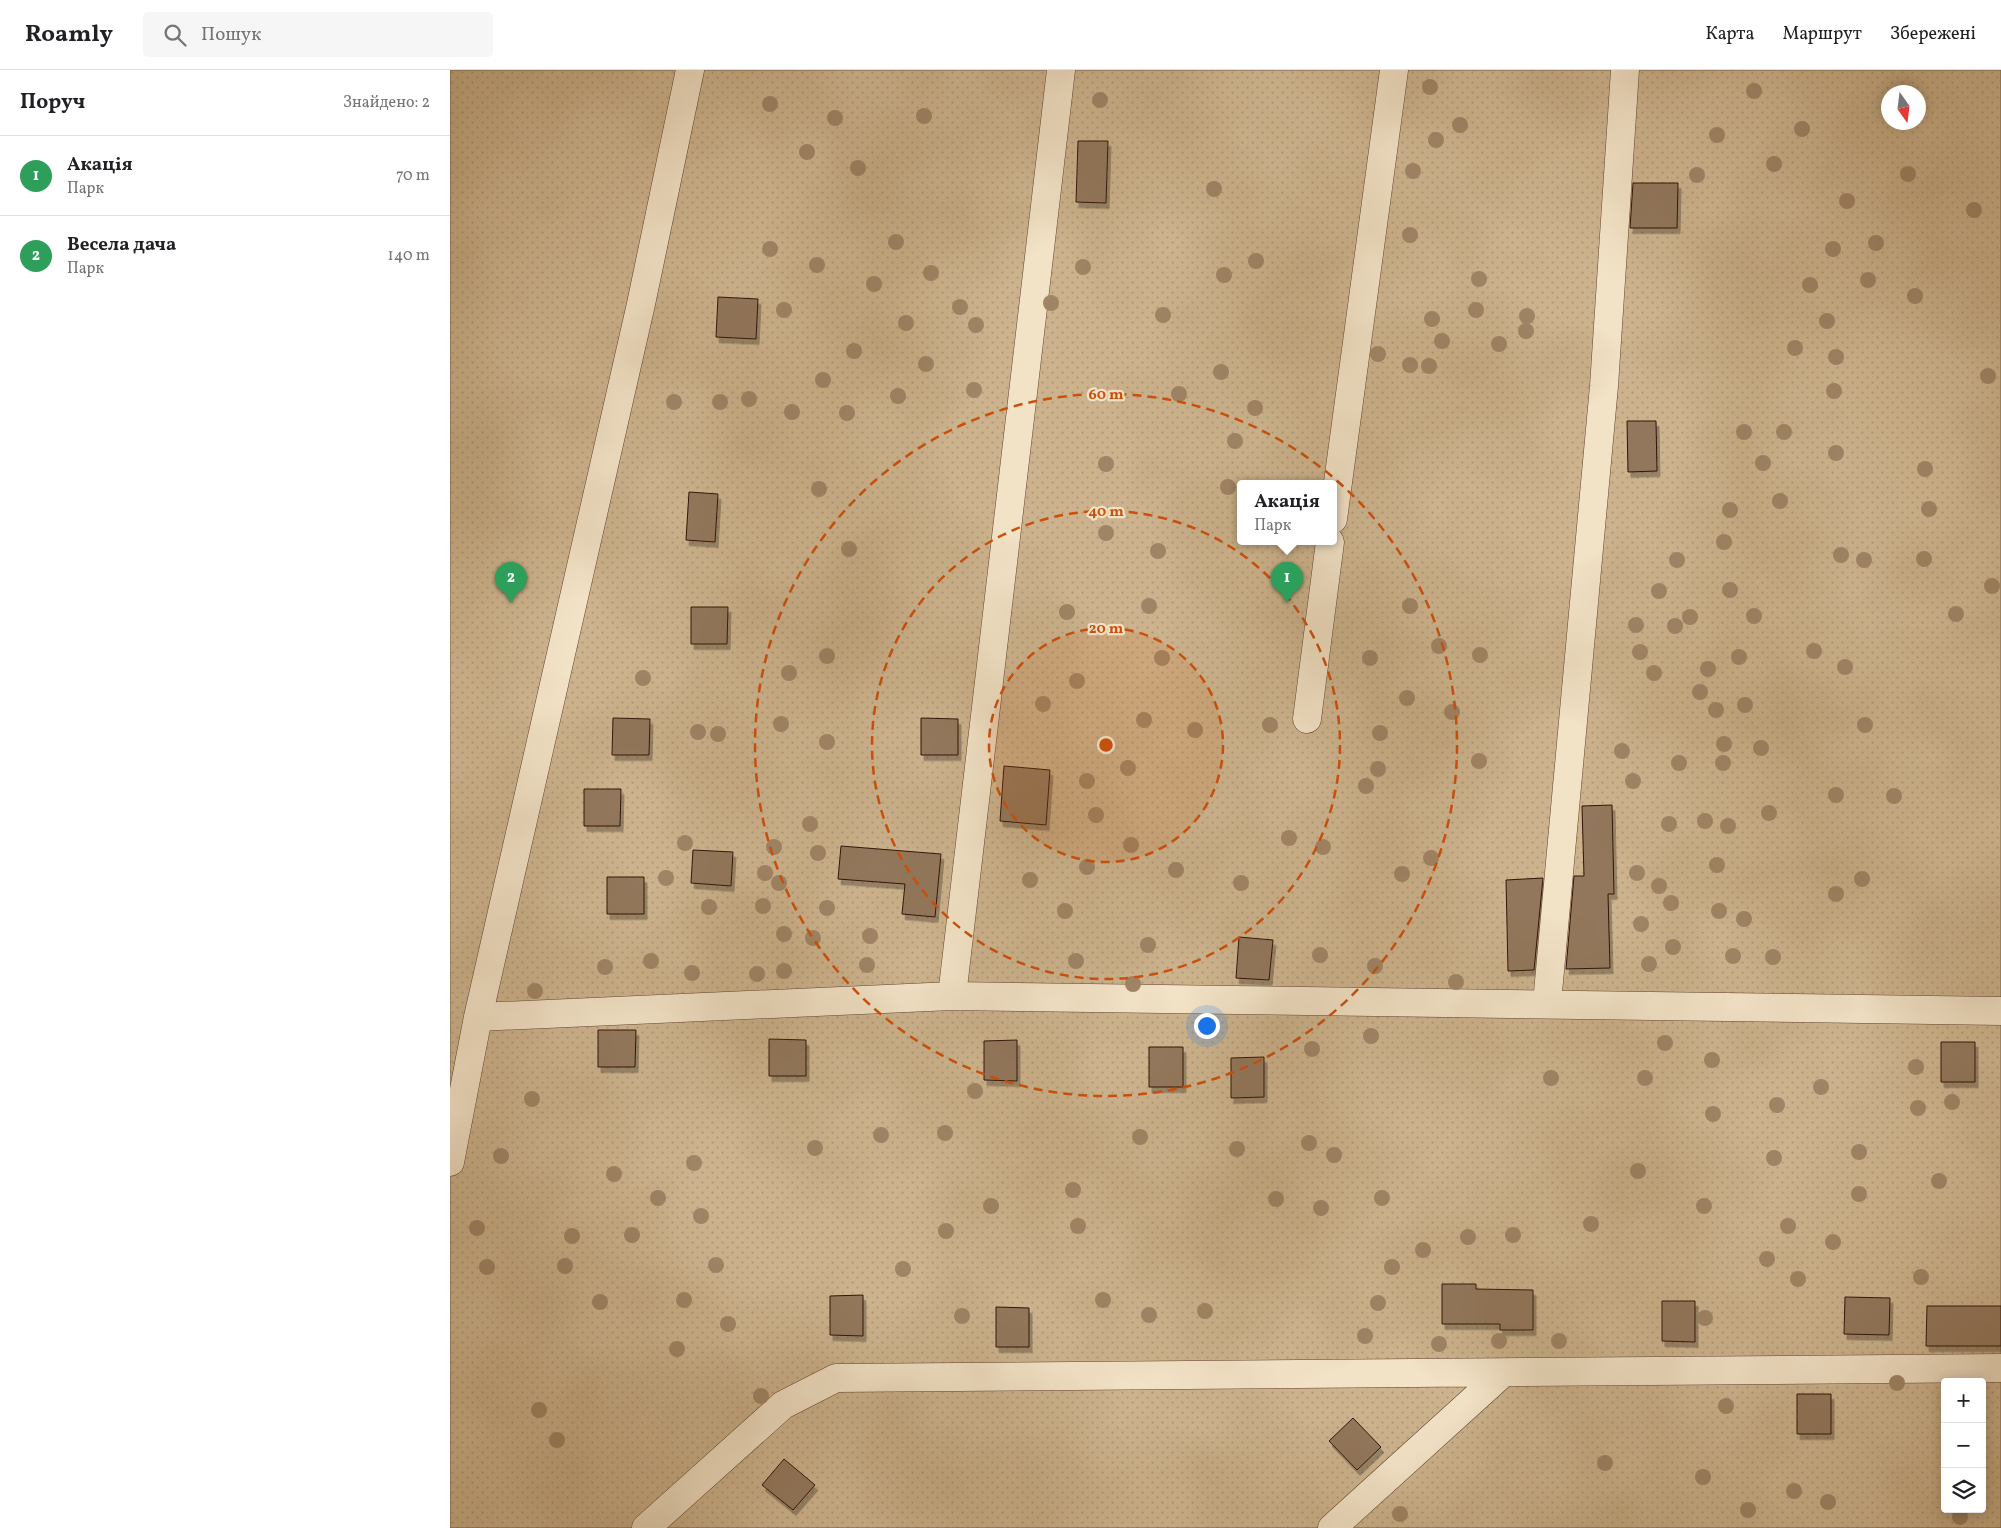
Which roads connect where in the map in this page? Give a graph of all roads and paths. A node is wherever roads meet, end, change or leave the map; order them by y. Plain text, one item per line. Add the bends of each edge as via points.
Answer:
1 (690, 70) edge
2 (1061, 70) edge
3 (1394, 70) edge
4 (1625, 70) edge
5 (1337, 490) edge
6 (1330, 545) edge
7 (1306, 719) dead end
8 (952, 996) junction
9 (1547, 1003) junction
10 (2001, 1011) edge
11 (478, 1016) junction
12 (450, 1162) edge
13 (2001, 1368) edge
14 (1503, 1372) junction
15 (646, 1528) edge
16 (1332, 1528) edge

1 - 11 street via 641,304
2 - 8 street
3 - 5 street
4 - 9 street via 1604,386
6 - 7 street
8 - 9 street
8 - 11 street
9 - 10 street
11 - 12 street
13 - 14 street
14 - 15 street via 836,1378 783,1405
14 - 16 street

